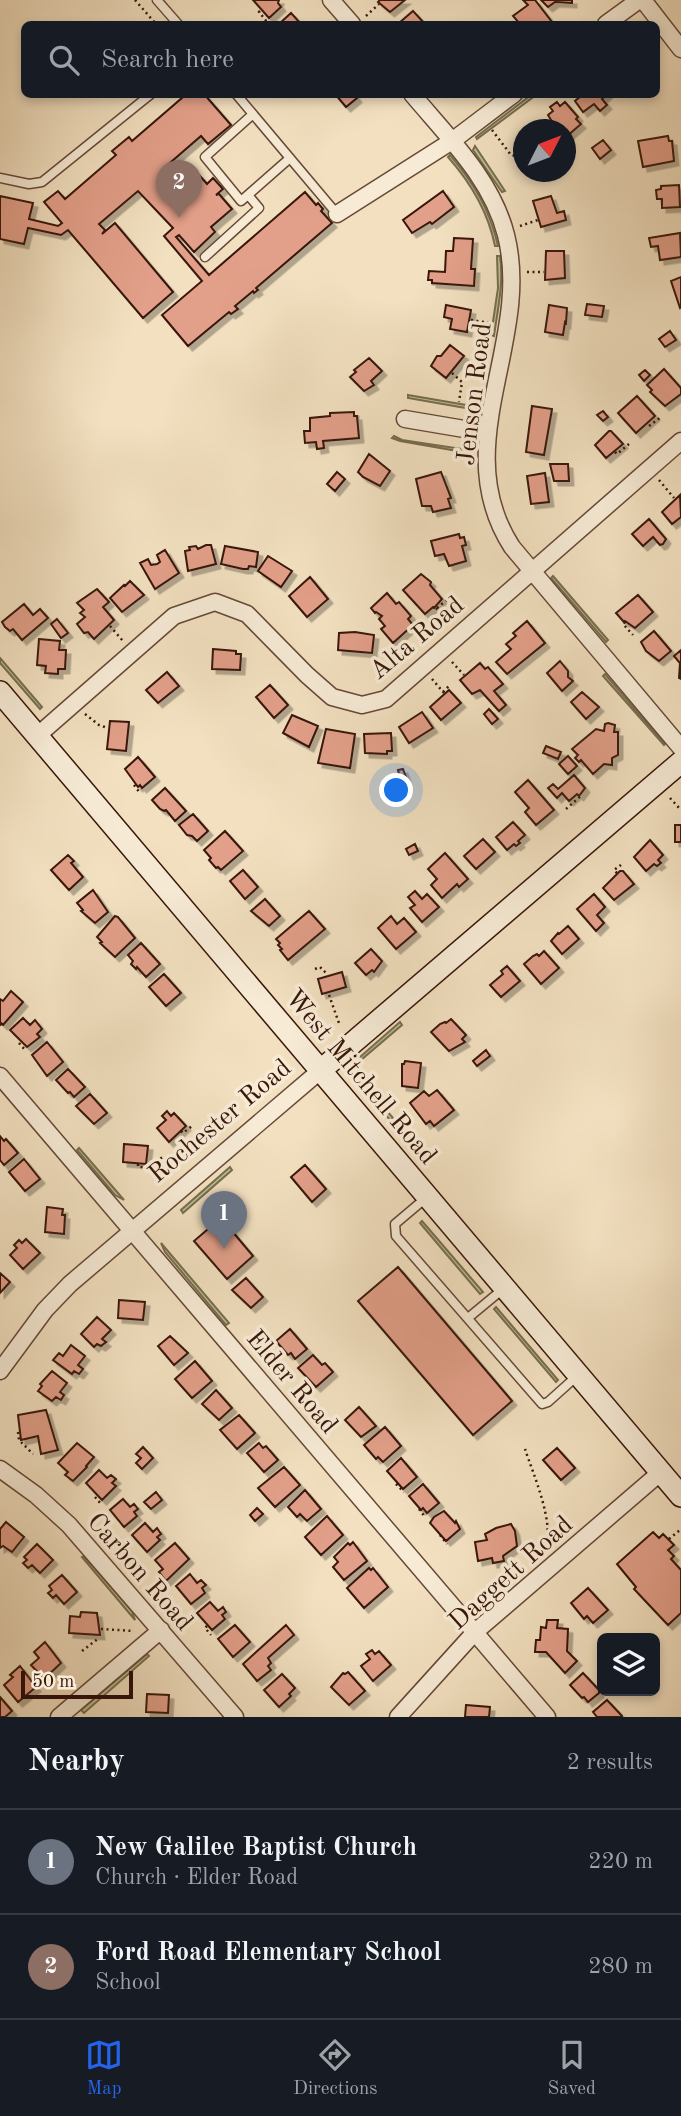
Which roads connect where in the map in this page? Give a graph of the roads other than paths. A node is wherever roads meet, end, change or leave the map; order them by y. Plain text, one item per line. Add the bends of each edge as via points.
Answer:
1 (157, 0) edge
2 (331, 0) edge
3 (641, 0) edge
4 (359, 20) edge
5 (175, 21) edge
6 (610, 21) edge
7 (658, 21) edge
8 (660, 23) edge
9 (681, 49) edge
10 (147, 98) edge
11 (239, 98) edge
12 (415, 98) edge
13 (509, 98) edge
14 (253, 114) junction
15 (452, 141) junction
16 (290, 158) junction
17 (0, 178) edge
18 (247, 195) junction
19 (337, 214) joint
20 (205, 257) dead end
21 (405, 419) dead end
22 (488, 433) junction
23 (681, 441) edge
24 (530, 571) junction
25 (0, 692) edge
26 (37, 736) junction
27 (681, 748) edge
28 (681, 762) edge
29 (321, 1070) junction
30 (0, 1076) edge
31 (427, 1197) junction
32 (132, 1230) junction
33 (503, 1289) junction
34 (468, 1318) junction
35 (0, 1371) edge
36 (577, 1376) junction
37 (0, 1469) edge
38 (661, 1472) junction
39 (681, 1496) edge
40 (161, 1630) junction
41 (475, 1632) junction
42 (59, 1717) edge
43 (235, 1717) edge
44 (398, 1717) edge
45 (547, 1717) edge

1 - 5 lane
2 - 4 street
3 - 6 street
3 - 7 street
8 - 9 street
10 - 17 lane via 42,182
11 - 14 lane
12 - 15 street, Jenson Road
13 - 15 street
14 - 16 lane
14 - 18 lane via 205,157 241,201
15 - 19 street
15 - 22 street, Jenson Road via 488,190 509,251 510,295
16 - 18 lane
16 - 19 lane
18 - 20 lane via 259,208
21 - 22 street
22 - 24 street, Jenson Road via 486,479 492,509 504,536
23 - 24 street, Alta Road
24 - 26 street, Alta Road via 386,699 362,705 332,697 247,614 215,602 174,616
24 - 27 street, Jenson Road
25 - 26 main road, West Mitchell Road
26 - 29 main road, West Mitchell Road
28 - 29 main road, Rochester Road
29 - 31 main road, West Mitchell Road
29 - 32 street, Rochester Road
30 - 32 street, Elder Road
31 - 33 main road, West Mitchell Road
31 - 34 lane via 395,1224 396,1236
32 - 35 street, Rochester Road via 48,1306
32 - 41 street, Elder Road
33 - 34 lane
33 - 36 main road, West Mitchell Road
34 - 36 lane via 542,1404
36 - 38 main road, West Mitchell Road
37 - 40 street, Carbon Road via 69,1525
38 - 39 main road, West Mitchell Road
38 - 41 street, Daggett Road
40 - 42 street
40 - 43 street, Carbon Road
41 - 44 street, Daggett Road
41 - 45 street, Elder Road

